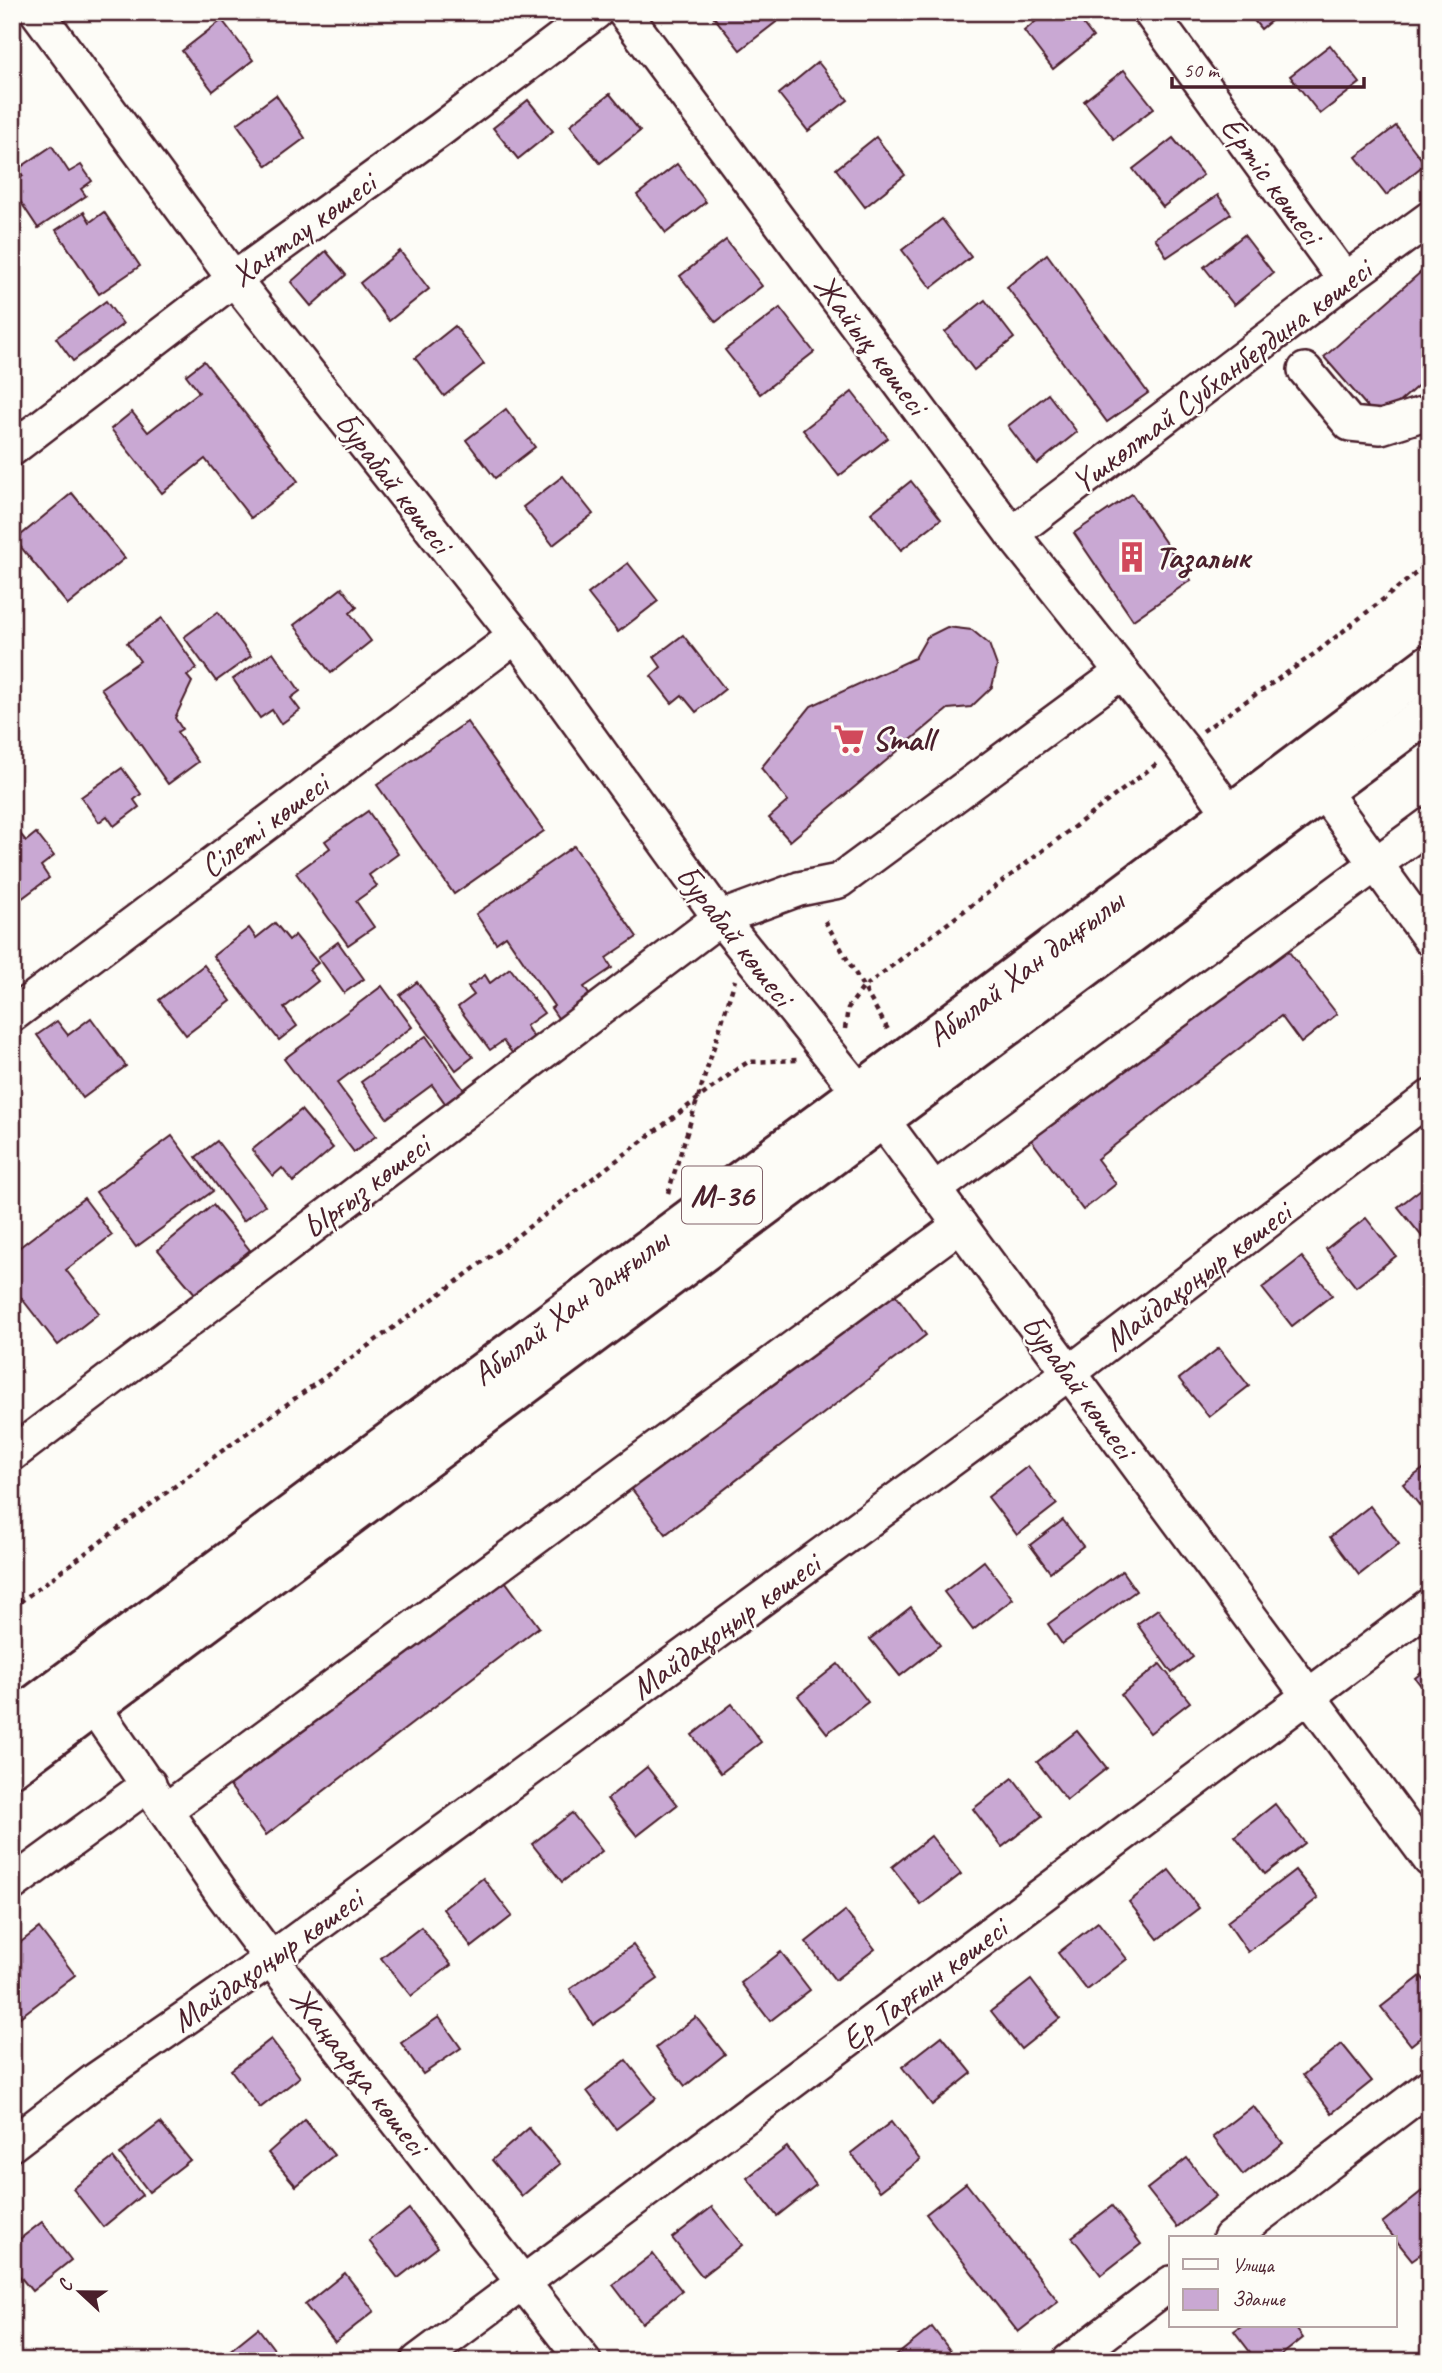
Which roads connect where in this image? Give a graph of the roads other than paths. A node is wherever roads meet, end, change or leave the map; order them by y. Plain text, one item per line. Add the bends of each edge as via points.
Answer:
1 (37, 12) edge
2 (596, 12) edge
3 (624, 12) edge
4 (1150, 12) edge
5 (1430, 218) edge
6 (234, 279) junction
7 (1345, 280) junction
8 (1305, 370) dead end
9 (1430, 416) edge
10 (12, 449) edge
11 (1012, 534) junction
12 (516, 636) junction
13 (1430, 664) edge
14 (1122, 672) junction
15 (1430, 711) edge
16 (1322, 791) junction
17 (1231, 815) junction
18 (1430, 824) edge
19 (1374, 865) junction
20 (720, 918) junction
21 (1430, 939) edge
22 (12, 1015) edge
23 (1430, 1097) edge
24 (871, 1106) junction
25 (934, 1190) junction
26 (960, 1225) junction
27 (1069, 1373) junction
28 (12, 1454) edge
29 (1430, 1605) edge
30 (1308, 1697) junction
31 (94, 1707) junction
32 (12, 1722) edge
33 (12, 1767) edge
34 (157, 1797) junction
35 (1430, 1860) edge
36 (12, 1884) edge
37 (271, 1959) junction
38 (1430, 2086) edge
39 (12, 2144) edge
40 (1233, 2236) edge
41 (525, 2282) junction
42 (1169, 2285) edge
43 (418, 2361) edge
44 (584, 2361) edge
45 (1069, 2361) edge

1 - 6 street, Бурабай көшесі
2 - 6 street, Хантау көшесі
3 - 11 street, Жайық көшесі
4 - 7 street, Ертіс көшесі
5 - 7 street, Үшкөлтай Субханбердина көшесі
6 - 10 street, Хантау көшесі
6 - 12 street, Бурабай көшесі
7 - 11 street, Үшкөлтай Субханбердина көшесі
8 - 9 street via 1350,424 1381,427 1422,414
11 - 14 street, Жайық көшесі
12 - 20 street, Бурабай көшесі
12 - 22 street, Сілеті көшесі
13 - 17 main road, Абылай Хан даңғылы / M-36
14 - 17 street, Жайық көшесі
14 - 20 street, Ырғыз көшесі via 839,881 799,889
15 - 16 main road, Абылай Хан даңғылы / M-36
16 - 19 street
16 - 24 main road, Абылай Хан даңғылы / M-36
17 - 24 main road, Абылай Хан даңғылы / M-36
18 - 19 street
19 - 21 street
19 - 25 street
20 - 24 street, Бурабай көшесі
20 - 28 street, Ырғыз көшесі
23 - 27 street, Майдақоңыр көшесі
24 - 25 street, Бурабай көшесі
24 - 31 main road, Абылай Хан даңғылы / M-36
24 - 32 main road, Абылай Хан даңғылы / M-36
25 - 26 street, Бурабай көшесі
26 - 27 street, Бурабай көшесі
26 - 34 street
27 - 30 street, Бурабай көшесі
27 - 37 street, Майдақоңыр көшесі
29 - 30 street, Ер Тарғын көшесі
30 - 35 street, Бурабай көшесі
30 - 41 street, Ер Тарғын көшесі
31 - 33 main road, Абылай Хан даңғылы / M-36
31 - 34 street, Жаңаарқа көшесі
34 - 36 street
34 - 37 street, Жаңаарқа көшесі
37 - 39 street, Майдақоңыр көшесі via 94,2081
37 - 41 street, Жаңаарқа көшесі
38 - 40 street
41 - 43 street, Ер Тарғын көшесі
41 - 44 street, Жаңаарқа көшесі
42 - 45 street

